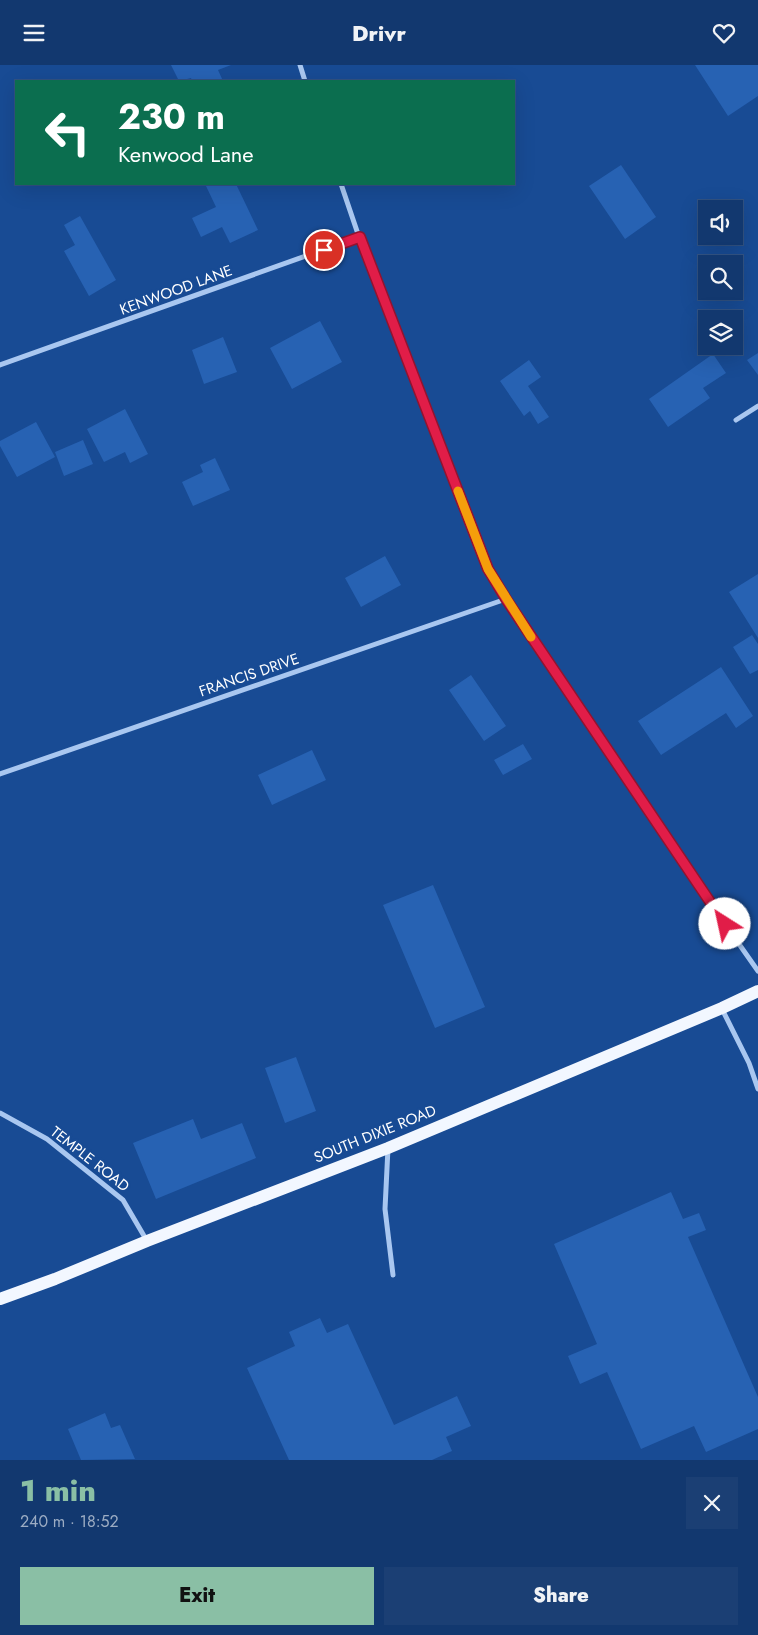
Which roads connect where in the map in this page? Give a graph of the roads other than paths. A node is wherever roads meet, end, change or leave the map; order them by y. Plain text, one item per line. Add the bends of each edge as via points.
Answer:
1 (300, 65) edge
2 (305, 80) edge
3 (341, 185) edge
4 (360, 237) junction
5 (0, 365) edge
6 (758, 406) edge
7 (736, 420) dead end
8 (506, 599) junction
9 (0, 774) edge
10 (758, 971) edge
11 (758, 991) edge
12 (722, 1008) junction
13 (758, 1089) edge
14 (0, 1113) edge
15 (388, 1148) junction
16 (147, 1241) junction
17 (393, 1275) dead end
18 (0, 1299) edge

1 - 2 street
3 - 4 street
4 - 5 street, KENWOOD LANE
4 - 8 street via 488,569
6 - 7 street
8 - 9 street, FRANCIS DRIVE
8 - 10 street
11 - 12 main road, SOUTH DIXIE ROAD
12 - 13 street
12 - 15 main road, SOUTH DIXIE ROAD
14 - 16 street, TEMPLE ROAD via 48,1139 123,1200
15 - 16 main road, SOUTH DIXIE ROAD
15 - 17 street via 385,1209
16 - 18 main road, SOUTH DIXIE ROAD

